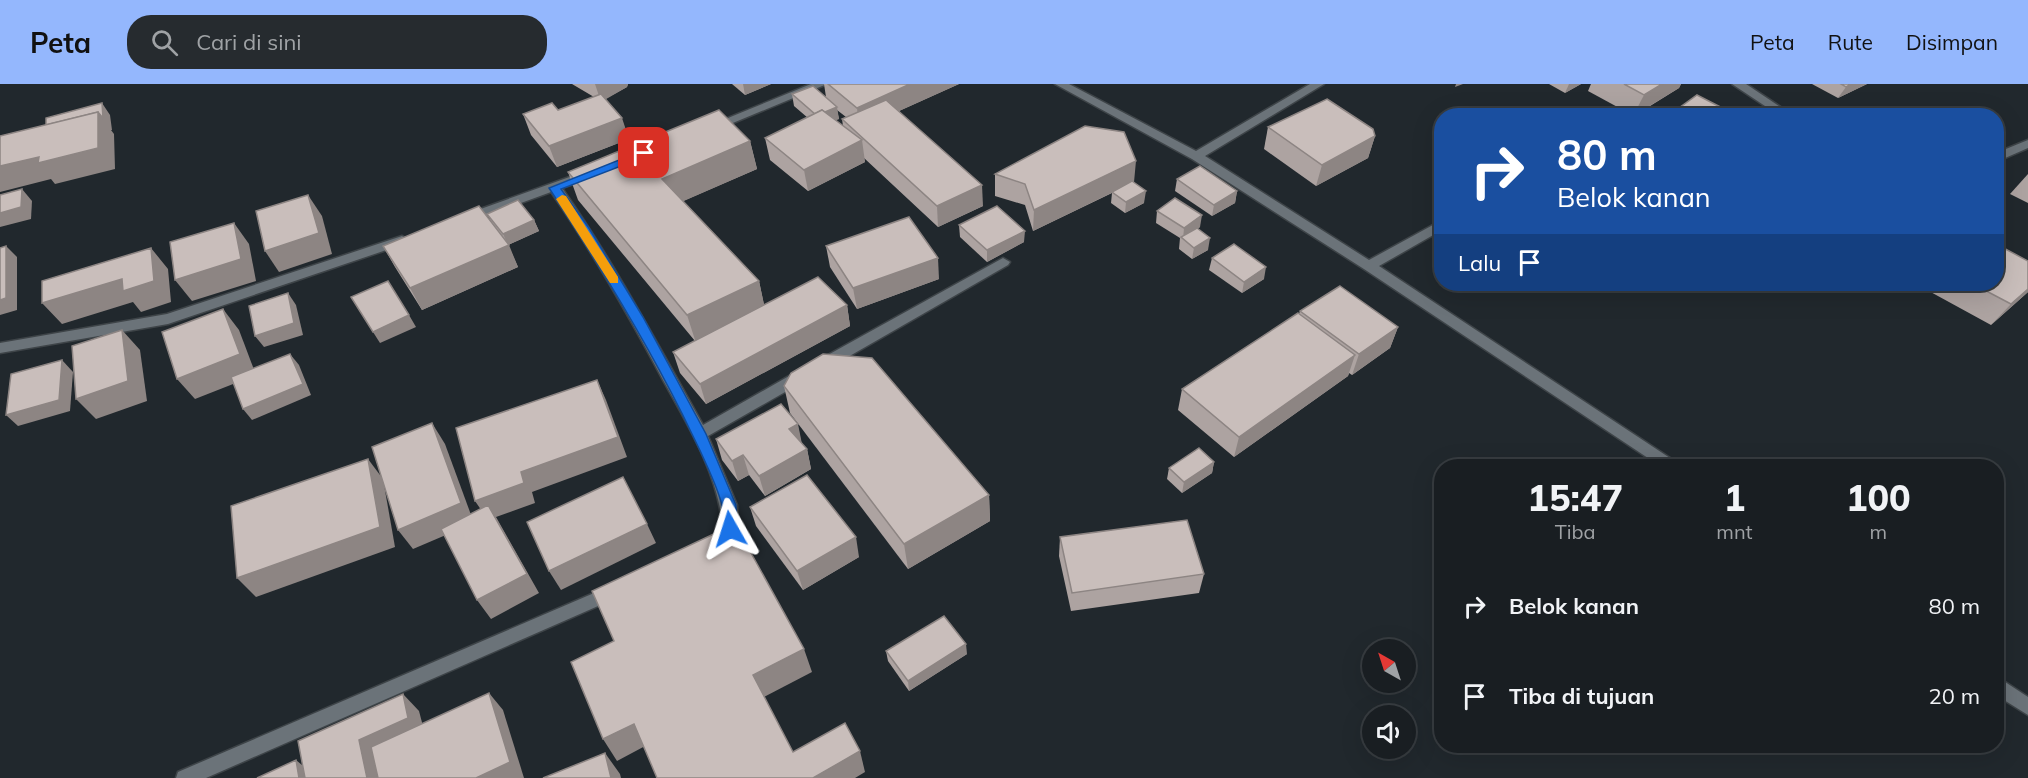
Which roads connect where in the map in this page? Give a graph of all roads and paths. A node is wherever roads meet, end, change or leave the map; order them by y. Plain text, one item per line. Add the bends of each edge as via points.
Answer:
1 (821, 84) edge
2 (1061, 84) edge
3 (1318, 84) edge
4 (1738, 84) edge
5 (1776, 108) edge
6 (699, 132) edge
7 (2028, 144) edge
8 (2004, 154) edge
9 (1196, 156) junction
10 (599, 171) edge
11 (555, 188) junction
12 (456, 222) edge
13 (1434, 229) edge
14 (411, 237) edge
15 (1003, 262) dead end
16 (1370, 266) junction
17 (0, 348) edge
18 (699, 434) junction
19 (1660, 459) edge
20 (702, 553) edge
21 (625, 586) edge
22 (2004, 690) edge
23 (2028, 707) edge
24 (185, 778) edge

1 - 6 street
2 - 9 street
3 - 9 street
4 - 5 street
7 - 8 street
9 - 16 street
10 - 11 street
11 - 12 street
11 - 18 street via 638,320
13 - 16 street
14 - 17 street via 168,320
15 - 18 street
16 - 19 street
18 - 20 street via 729,505 730,529
21 - 24 street
22 - 23 street

